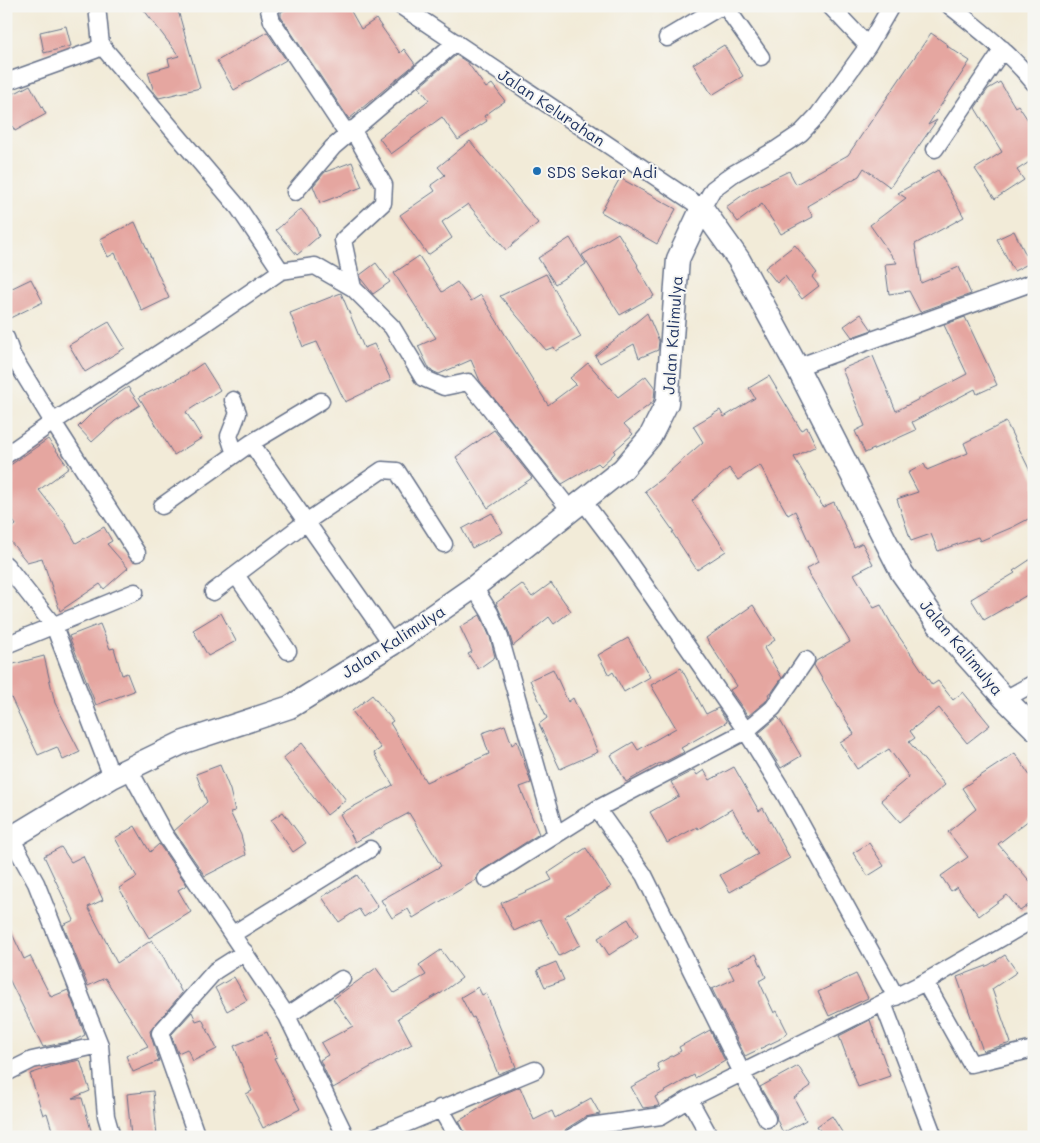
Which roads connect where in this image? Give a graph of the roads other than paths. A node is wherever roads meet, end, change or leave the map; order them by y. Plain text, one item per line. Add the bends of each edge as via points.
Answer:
1 (273, 6) edge
2 (402, 6) edge
3 (721, 6) edge
4 (726, 6) edge
5 (830, 6) edge
6 (891, 6) edge
7 (950, 6) edge
8 (100, 8) edge
9 (667, 38) dead end
10 (456, 42) junction
11 (101, 45) junction
12 (868, 46) junction
13 (1003, 49) junction
14 (761, 57) dead end
15 (6, 82) edge
16 (1034, 83) edge
17 (349, 132) junction
18 (935, 149) dead end
19 (294, 192) dead end
20 (702, 208) junction
21 (281, 271) junction
22 (1034, 282) edge
23 (352, 288) junction
24 (6, 338) edge
25 (797, 368) junction
26 (233, 400) dead end
27 (321, 402) dead end
28 (53, 422) junction
29 (251, 443) junction
30 (235, 454) junction
31 (6, 455) edge
32 (162, 506) dead end
33 (577, 506) junction
34 (306, 522) junction
35 (444, 544) dead end
36 (137, 553) dead end
37 (6, 565) edge
38 (236, 575) junction
39 (474, 587) junction
40 (135, 592) dead end
41 (213, 592) dead end
42 (54, 626) junction
43 (392, 644) junction
44 (6, 646) edge
45 (288, 651) dead end
46 (806, 660) dead end
47 (1034, 683) edge
48 (1005, 698) junction
49 (1034, 728) edge
50 (746, 731) junction
51 (120, 773) junction
52 (597, 810) junction
53 (556, 835) junction
54 (9, 840) edge
55 (370, 849) dead end
56 (486, 879) dead end
57 (1027, 923) dead end
58 (233, 934) junction
59 (245, 952) junction
60 (342, 980) dead end
61 (925, 982) junction
62 (890, 1000) junction
63 (287, 1016) junction
64 (100, 1045) junction
65 (1034, 1049) edge
66 (535, 1070) dead end
67 (742, 1072) junction
68 (6, 1073) edge
69 (689, 1099) junction
70 (440, 1108) junction
71 (767, 1119) dead end
72 (112, 1137) edge
73 (197, 1137) edge
74 (346, 1137) edge
75 (374, 1137) edge
76 (457, 1137) edge
77 (572, 1137) edge
78 (710, 1137) edge
79 (934, 1137) edge

1 - 17 street via 269,10 272,21
2 - 10 street, Jalan Kelurahan
3 - 9 street
4 - 14 street
5 - 12 street
6 - 12 street
7 - 13 street
8 - 11 street
10 - 17 street
10 - 20 street, Jalan Kelurahan
11 - 15 street
11 - 21 street via 238,206
12 - 20 street via 806,127 713,189
13 - 16 street
13 - 18 street
17 - 19 street
17 - 23 street via 384,185 383,202 343,240
20 - 25 street, Jalan Kalimulya via 739,260
20 - 33 street, Jalan Kalimulya via 678,260 667,403 650,437 623,469
21 - 23 street via 315,266
21 - 28 street
22 - 25 street
23 - 33 street via 392,327 423,378 444,387 468,382
24 - 28 street via 12,355
25 - 48 street, Jalan Kalimulya via 902,573 938,624
26 - 30 street via 238,412 229,436
27 - 29 street
28 - 31 street
28 - 36 street
29 - 30 street
29 - 34 street
30 - 32 street
33 - 39 street, Jalan Kalimulya
33 - 50 street via 623,554
34 - 35 street via 382,470 397,471
34 - 38 street
34 - 43 street
37 - 42 street
38 - 41 street
38 - 45 street
39 - 43 street, Jalan Kalimulya
39 - 53 street via 499,634
40 - 42 street
42 - 44 street
42 - 51 street
43 - 51 street, Jalan Kalimulya via 290,707 184,742
46 - 50 street via 773,708
47 - 48 street
48 - 49 street, Jalan Kalimulya
50 - 52 street
50 - 62 street via 784,793
51 - 54 street, Jalan Kalimulya
51 - 58 street
52 - 53 street
52 - 67 street via 644,875
53 - 56 street
54 - 64 street via 36,883
55 - 58 street
57 - 61 street
58 - 59 street
59 - 63 street
59 - 73 street via 215,971 160,1034
60 - 63 street
61 - 62 street
61 - 65 street via 971,1064
62 - 67 street
62 - 79 street
63 - 74 street
64 - 68 street via 32,1060
64 - 72 street via 106,1116
66 - 70 street
67 - 69 street
67 - 71 street
69 - 77 street via 660,1116 590,1126
69 - 78 street
70 - 75 street
70 - 76 street

